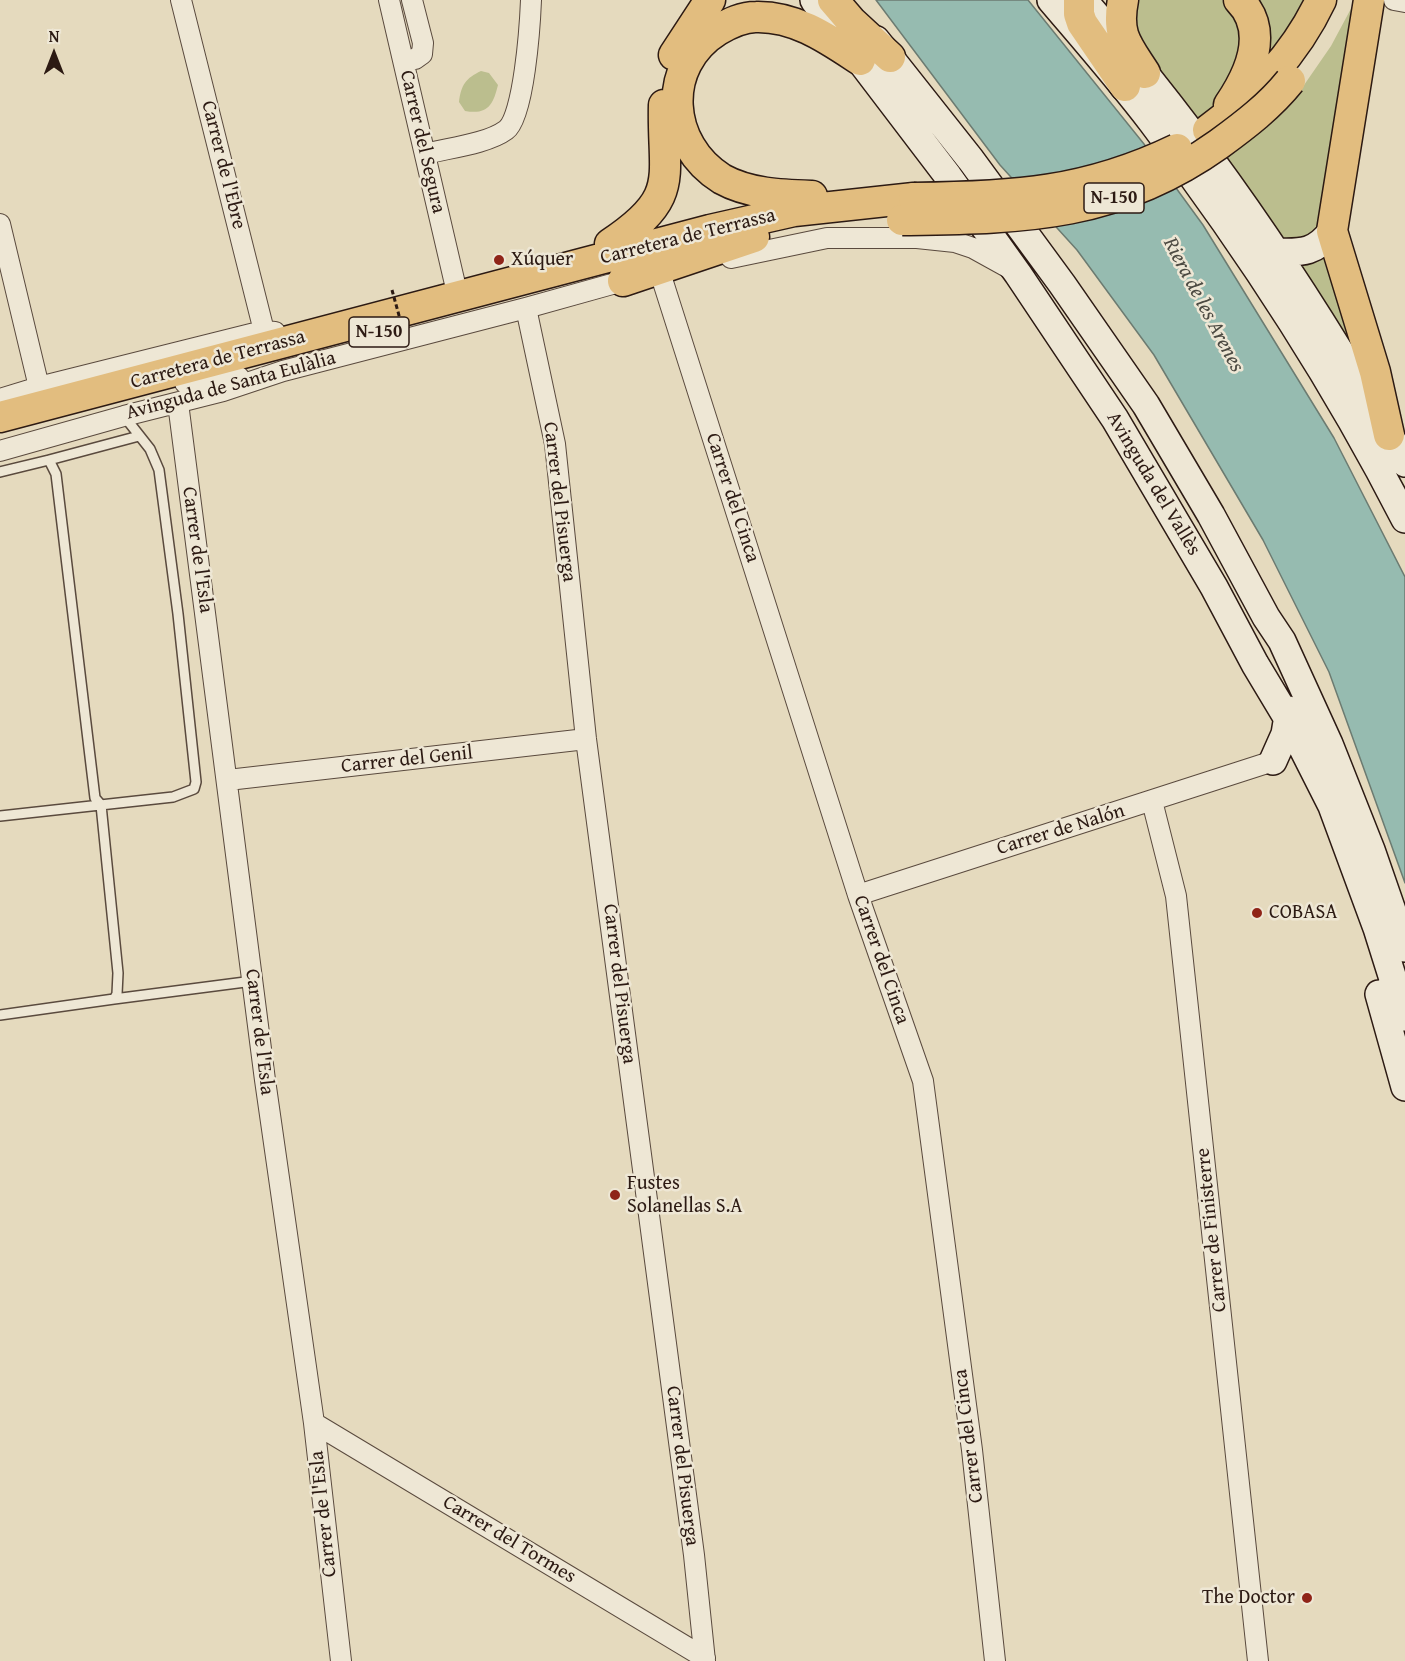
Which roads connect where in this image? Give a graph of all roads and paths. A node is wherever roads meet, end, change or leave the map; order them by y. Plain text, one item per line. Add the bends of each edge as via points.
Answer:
1 (182, 0) edge
2 (389, 0) edge
3 (412, 0) edge
4 (531, 0) edge
5 (710, 0) edge
6 (770, 0) edge
7 (814, 0) edge
8 (833, 0) edge
9 (845, 0) edge
10 (1079, 0) edge
11 (1123, 0) edge
12 (1239, 0) edge
13 (1321, 0) edge
14 (1341, 0) edge
15 (1369, 0) edge
16 (1394, 0) edge
17 (1405, 2) edge
18 (740, 18) junction
19 (890, 57) junction
20 (860, 60) junction
21 (404, 62) junction
22 (1270, 77) junction
23 (1135, 80) junction
24 (425, 154) junction
25 (908, 209) junction
26 (0, 224) edge
27 (761, 226) junction
28 (1332, 231) junction
29 (610, 244) junction
30 (1277, 252) junction
31 (1018, 274) junction
32 (623, 280) junction
33 (663, 282) junction
34 (456, 284) junction
35 (392, 290) dead end
36 (526, 308) junction
37 (272, 332) junction
38 (408, 348) dead end
39 (229, 357) junction
40 (283, 371) joint
41 (39, 387) junction
42 (182, 393) junction
43 (0, 399) edge
44 (124, 416) junction
45 (1, 430) edge
46 (1389, 435) junction
47 (139, 436) junction
48 (50, 460) junction
49 (1405, 463) edge
50 (0, 472) edge
51 (1405, 519) edge
52 (1266, 617) junction
53 (1288, 719) junction
54 (586, 740) junction
55 (1268, 762) junction
56 (1306, 763) junction
57 (228, 780) junction
58 (1152, 801) junction
59 (100, 805) junction
60 (0, 816) edge
61 (858, 895) junction
62 (1405, 948) edge
63 (253, 981) junction
64 (114, 999) junction
65 (0, 1014) edge
66 (1405, 1017) edge
67 (1405, 1087) edge
68 (314, 1423) junction
69 (705, 1659) edge
70 (340, 1661) edge
71 (994, 1661) edge
72 (1258, 1661) edge

1 - 37 street, Carrer de l'Ebre
2 - 21 street, Carrer del Segura
3 - 21 street via 422,54
4 - 24 street via 522,87 512,125 481,140
5 - 29 main road via 677,48 668,72 664,100 666,170 661,195 635,227
6 - 18 main road
7 - 20 main road, Avinguda del Vallès
8 - 19 main road
9 - 19 main road, Avinguda del Vallès
10 - 23 main road via 1082,23
11 - 23 main road via 1121,30
12 - 22 main road via 1252,16 1254,53
13 - 22 main road, Carretera de Terrassa / N-150 via 1304,33
14 - 22 main road, Carretera de Terrassa / N-150 via 1317,46
15 - 28 main road
16 - 17 street
18 - 20 main road via 769,17 797,23
18 - 25 main road via 703,41 687,62 678,89 678,116 687,142 700,160 725,180 750,190 810,196 877,195
19 - 52 main road, Avinguda del Vallès via 971,160 1146,405
20 - 31 main road, Avinguda del Vallès
21 - 24 street, Carrer del Segura
22 - 25 main road, Carretera de Terrassa / N-150, bridge via 1231,101 1208,130 1149,162 1082,184
22 - 25 main road, Carretera de Terrassa / N-150, bridge via 1279,95 1253,118 1198,159 1127,193 1040,214 993,218
23 - 30 main road
23 - 51 main road via 1192,177 1291,320
24 - 34 street, Carrer del Segura
25 - 27 main road, Carretera de Terrassa / N-150 via 820,225
26 - 41 street
27 - 29 main road via 736,216
27 - 32 main road
27 - 39 main road, Carretera de Terrassa / N-150
27 - 42 main road, Carretera de Terrassa / N-150
28 - 30 main road via 1324,242 1305,252
28 - 46 main road via 1375,372
29 - 34 main road
30 - 46 main road
31 - 33 street, Avinguda de Santa Eulàlia via 955,242 857,237 827,238 765,250 696,268
31 - 53 main road, Avinguda del Vallès via 1115,419
32 - 33 street, Avinguda de Santa Eulàlia
32 - 36 street, Avinguda de Santa Eulàlia
33 - 61 street, Carrer del Cinca
34 - 37 main road
35 - 38 path, bridge
36 - 40 street, Avinguda de Santa Eulàlia
36 - 54 street, Carrer del Pisuerga via 555,444
37 - 39 main road
37 - 41 street
39 - 45 main road, Carretera de Terrassa / N-150
40 - 42 street, Carretera de Terrassa
41 - 43 street
42 - 44 street, Avinguda de Santa Eulàlia
42 - 45 main road, Carretera de Terrassa / N-150
42 - 57 street, Carrer de l'Esla
44 - 45 street, Avinguda de Santa Eulàlia
44 - 47 lane
46 - 49 main road
47 - 48 lane
47 - 59 lane via 159,470 196,782 186,794
48 - 50 lane
48 - 59 lane via 56,474 95,798
52 - 53 main road via 1271,644 1287,682
52 - 62 main road, Avinguda del Vallès via 1282,641 1329,744
53 - 55 main road via 1285,734
53 - 56 main road, Avinguda del Vallès
54 - 57 street, Carrer del Genil
54 - 69 street, Carrer del Pisuerga
55 - 56 main road
55 - 58 street, Carrer de Nalón
56 - 66 main road, Avinguda del Vallès via 1332,806 1353,857
56 - 67 main road via 1308,792 1362,939
57 - 63 street, Carrer de l'Esla
58 - 61 street, Carrer de Nalón
58 - 72 street, Carrer de Finisterre via 1176,896
59 - 60 lane
59 - 64 lane via 118,973
61 - 71 street, Carrer del Cinca via 923,1082 972,1450
63 - 64 lane
63 - 68 street, Carrer de l'Esla
64 - 65 lane
68 - 69 street, Carrer del Tormes
68 - 70 street, Carrer de l'Esla

